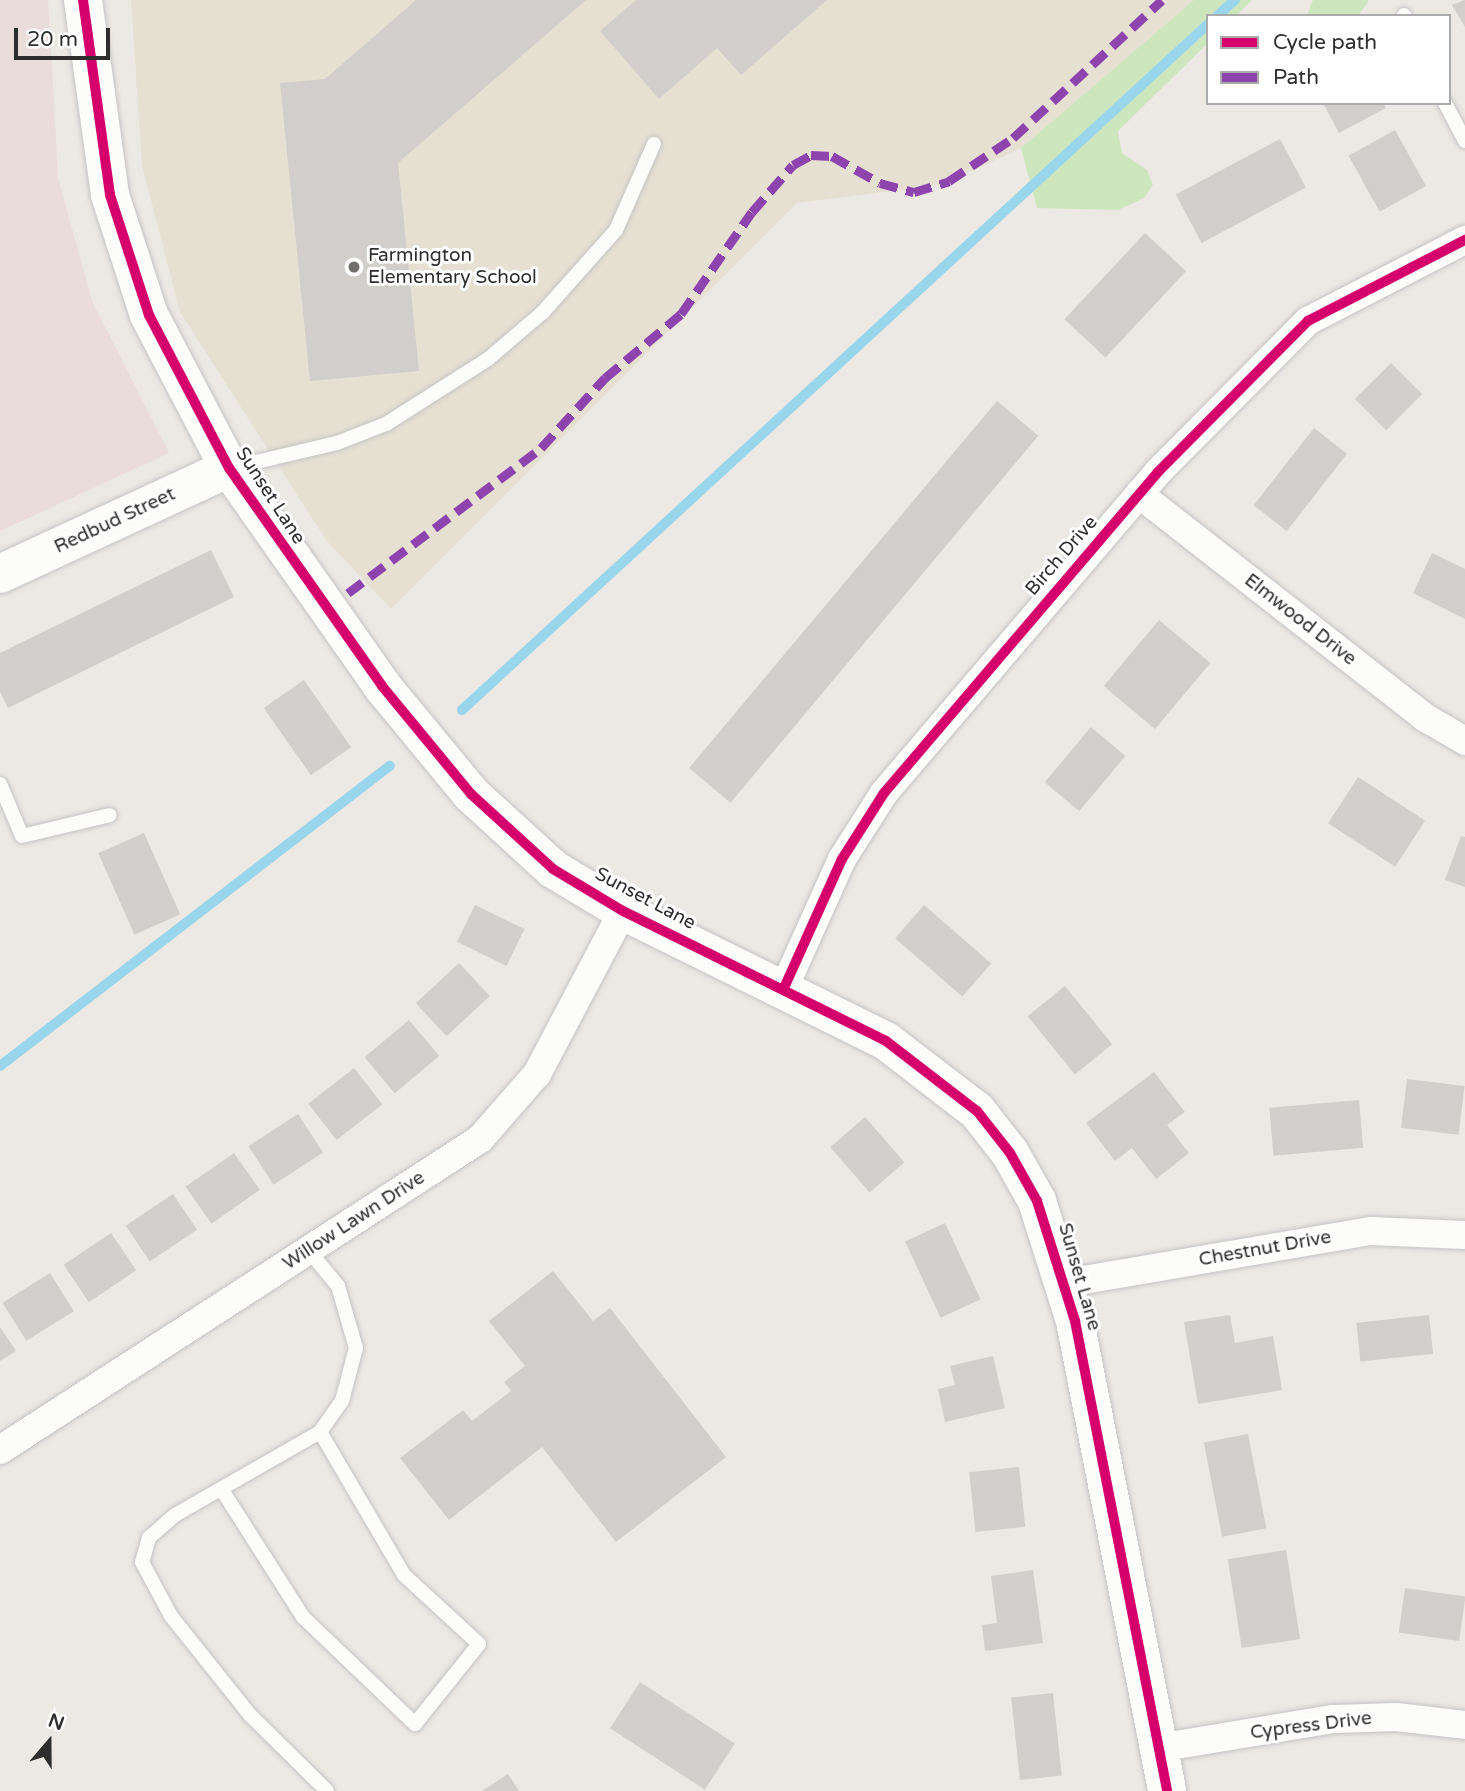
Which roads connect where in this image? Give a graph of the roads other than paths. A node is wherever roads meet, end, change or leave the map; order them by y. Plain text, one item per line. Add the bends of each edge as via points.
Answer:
1 (83, 0) edge
2 (1446, 105) edge
3 (1465, 141) edge
4 (654, 144) dead end
5 (1465, 240) edge
6 (229, 468) junction
7 (1139, 494) junction
8 (0, 574) edge
9 (1465, 741) edge
10 (0, 784) edge
11 (110, 816) dead end
12 (623, 911) junction
13 (784, 988) junction
14 (1465, 1235) edge
15 (309, 1251) junction
16 (1066, 1283) junction
17 (320, 1432) junction
18 (0, 1450) edge
19 (222, 1490) junction
20 (1465, 1724) edge
21 (1158, 1748) junction
22 (327, 1791) edge
23 (1167, 1791) edge

1 - 6 street, Sunset Lane via 99,144 127,256 176,373
2 - 3 lane
4 - 6 lane via 616,230 543,312 488,359 386,424 337,443
5 - 7 street, Birch Drive via 1308,321
6 - 8 street, Redbud Street
6 - 12 street, Sunset Lane via 382,686 471,794 553,869
7 - 9 street, Elmwood Drive via 1424,717
7 - 13 street, Birch Drive via 884,793 842,859
10 - 11 lane via 22,836
12 - 13 street, Sunset Lane
12 - 15 street, Willow Lawn Drive via 537,1074 514,1104 480,1139
13 - 16 street, Sunset Lane via 887,1041 977,1111 1037,1200
14 - 16 street, Chestnut Drive via 1371,1231
15 - 17 lane via 338,1286 356,1348 342,1401
15 - 18 street, Willow Lawn Drive
16 - 21 street, Sunset Lane
17 - 19 lane
17 - 19 lane via 404,1575 479,1644 415,1724 330,1648 303,1617
19 - 22 lane via 175,1515 149,1538 142,1562 171,1616 250,1715
20 - 21 street, Cypress Drive via 1395,1717 1334,1719
21 - 23 street, Sunset Lane

